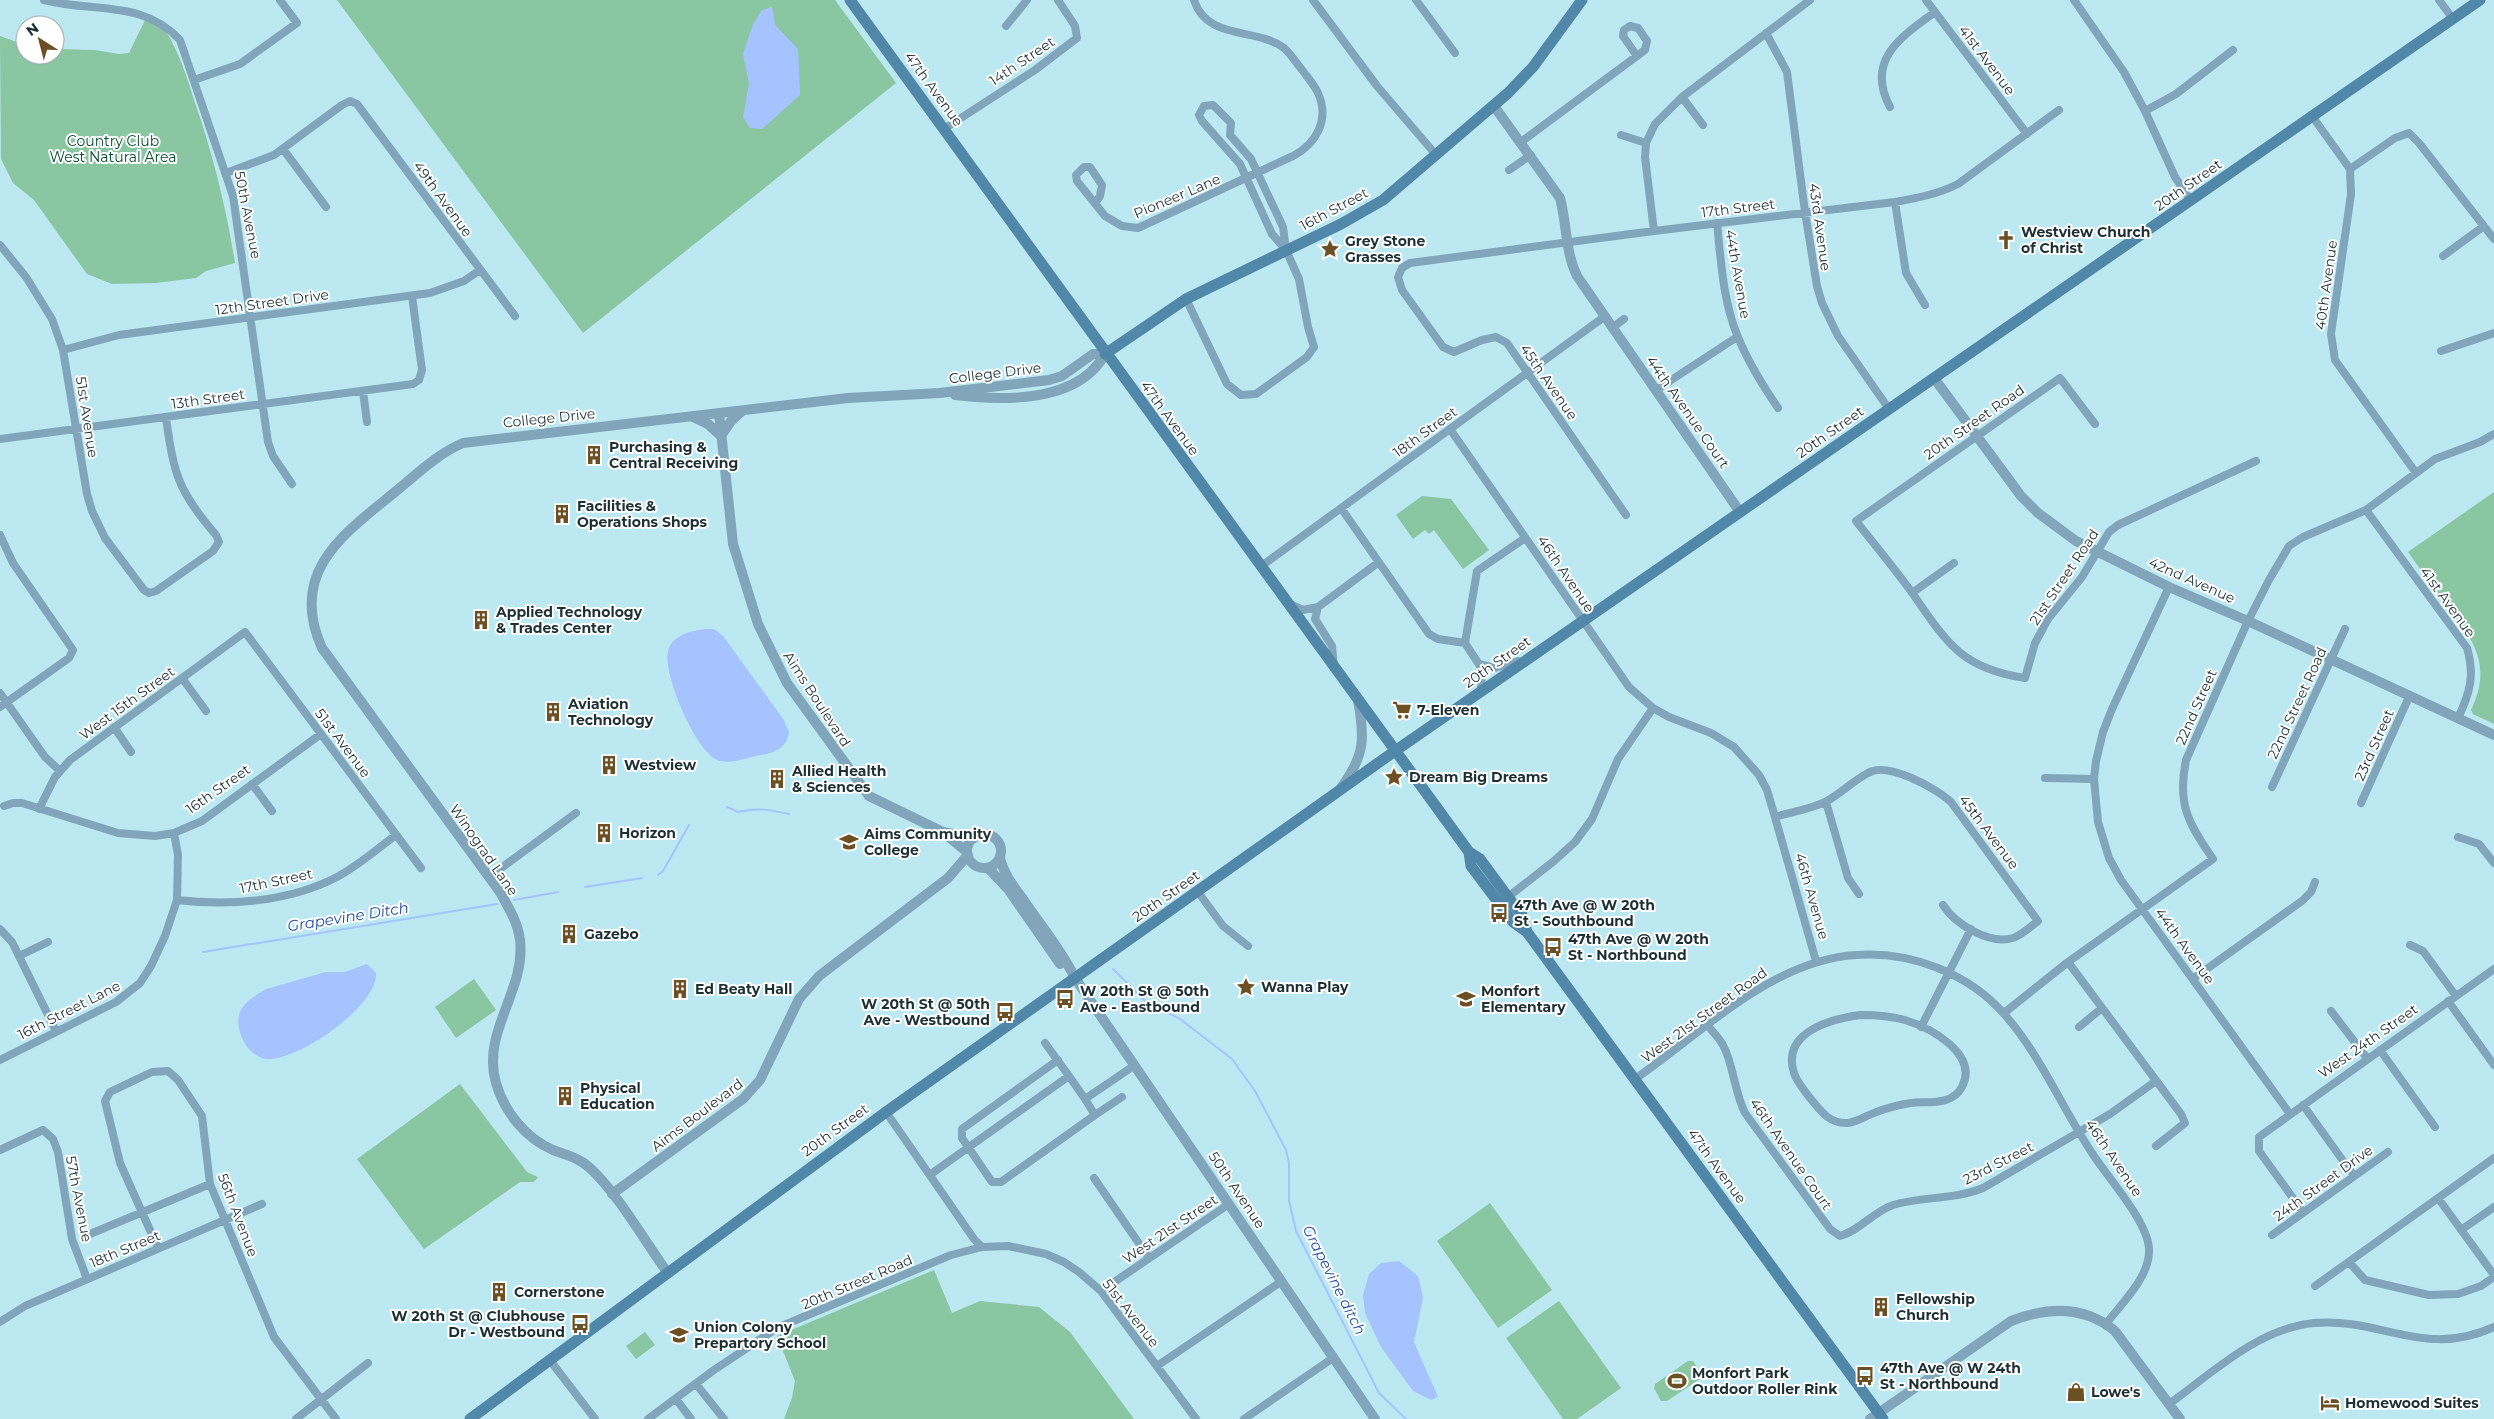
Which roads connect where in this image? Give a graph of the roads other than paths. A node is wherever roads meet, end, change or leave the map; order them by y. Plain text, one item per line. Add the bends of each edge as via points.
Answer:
1 (44, 0) edge
2 (280, 0) edge
3 (850, 0) edge
4 (1027, 0) edge
5 (1058, 0) edge
6 (1194, 0) edge
7 (1313, 0) edge
8 (1416, 0) edge
9 (1582, 0) edge
10 (1810, 0) edge
11 (1926, 0) edge
12 (2086, 0) edge
13 (2439, 0) edge
14 (2480, 0) edge
15 (110, 1) edge
16 (2076, 3) edge
17 (1935, 12) junction
18 (2453, 19) junction
19 (1006, 26) dead end
20 (1766, 33) junction
21 (1642, 34) junction
22 (1628, 45) junction
23 (2232, 50) dead end
24 (1455, 54) dead end
25 (1637, 56) junction
26 (194, 80) junction
27 (1682, 97) junction
28 (1494, 106) junction
29 (1890, 107) dead end
30 (2059, 110) dead end
31 (2145, 112) junction
32 (2312, 116) junction
33 (1702, 125) dead end
34 (944, 128) junction
35 (2027, 134) junction
36 (1621, 135) dead end
37 (1230, 136) junction
38 (1521, 142) junction
39 (1221, 143) junction
40 (1646, 143) junction
41 (283, 149) junction
42 (1531, 155) junction
43 (1437, 156) junction
44 (2350, 169) junction
45 (1510, 170) dead end
46 (226, 173) junction
47 (1258, 174) junction
48 (1248, 178) junction
49 (2190, 201) junction
50 (1096, 202) dead end
51 (1895, 202) junction
52 (326, 207) dead end
53 (1805, 212) junction
54 (1717, 223) junction
55 (2484, 226) junction
56 (1654, 231) junction
57 (2494, 239) edge
58 (1567, 242) junction
59 (0, 245) edge
60 (1286, 250) junction
61 (2443, 256) dead end
62 (480, 270) junction
63 (1400, 273) joint
64 (412, 296) junction
65 (1186, 299) junction
66 (1925, 305) dead end
67 (514, 316) dead end
68 (250, 317) junction
69 (1604, 317) junction
70 (1624, 319) dead end
71 (1612, 328) junction
72 (2494, 333) edge
73 (1737, 337) junction
74 (63, 350) junction
75 (2441, 352) dead end
76 (1105, 354) junction
77 (1528, 372) junction
78 (1934, 378) junction
79 (1656, 390) junction
80 (363, 391) junction
81 (262, 404) junction
82 (1778, 408) dead end
83 (1889, 409) junction
84 (743, 410) junction
85 (719, 413) junction
86 (690, 416) junction
87 (166, 418) junction
88 (366, 422) dead end
89 (2095, 424) dead end
90 (77, 429) junction
91 (1450, 429) junction
92 (2494, 434) edge
93 (721, 436) junction
94 (1976, 436) junction
95 (0, 439) edge
96 (2256, 461) dead end
97 (2416, 473) junction
98 (292, 484) dead end
99 (1341, 508) junction
100 (2366, 510) junction
101 (1740, 512) junction
102 (1626, 515) dead end
103 (0, 535) edge
104 (1525, 538) junction
105 (2098, 552) junction
106 (1379, 562) junction
107 (1954, 563) dead end
108 (1260, 567) junction
109 (2169, 586) junction
110 (1912, 593) junction
111 (1286, 602) junction
112 (1318, 607) junction
113 (2248, 621) junction
114 (1582, 622) junction
115 (2345, 629) dead end
116 (245, 632) joint
117 (1465, 643) junction
118 (1538, 652) junction
119 (2330, 660) junction
120 (1480, 664) junction
121 (1334, 667) junction
122 (338, 671) joint
123 (182, 678) junction
124 (1482, 691) junction
125 (0, 693) edge
126 (2409, 697) junction
127 (1358, 700) junction
128 (3, 705) edge
129 (1653, 708) junction
130 (206, 711) dead end
131 (2458, 718) junction
132 (114, 728) junction
133 (321, 734) junction
134 (2494, 735) edge
135 (1395, 751) junction
136 (131, 752) dead end
137 (60, 771) junction
138 (2045, 778) dead end
139 (2094, 779) junction
140 (252, 784) junction
141 (2272, 787) dead end
142 (1339, 791) junction
143 (1826, 802) junction
144 (2361, 803) dead end
145 (4, 806) dead end
146 (39, 808) junction
147 (272, 810) dead end
148 (576, 813) dead end
149 (1775, 816) junction
150 (943, 832) junction
151 (174, 833) junction
152 (396, 835) junction
153 (2458, 837) dead end
154 (974, 838) junction
155 (1469, 852) junction
156 (967, 854) junction
157 (1000, 858) junction
158 (2494, 863) edge
159 (421, 868) dead end
160 (984, 868) junction
161 (489, 877) junction
162 (948, 878) junction
163 (2315, 882) dead end
164 (1198, 892) junction
165 (1859, 894) dead end
166 (1508, 897) junction
167 (177, 900) junction
168 (1943, 905) dead end
169 (2142, 908) junction
170 (0, 929) edge
171 (1527, 932) junction
172 (1969, 933) junction
173 (48, 942) dead end
174 (2410, 945) dead end
175 (1248, 946) dead end
176 (19, 956) junction
177 (1816, 961) junction
178 (2068, 962) junction
179 (2494, 968) edge
180 (1949, 973) junction
181 (1075, 978) junction
182 (2194, 978) junction
183 (2456, 996) junction
184 (2448, 1001) junction
185 (2102, 1008) junction
186 (2332, 1011) dead end
187 (2004, 1013) junction
188 (1708, 1026) junction
189 (1921, 1027) junction
190 (2079, 1027) dead end
191 (56, 1031) junction
192 (1045, 1043) dead end
193 (2380, 1050) junction
194 (2367, 1058) junction
195 (0, 1060) edge
196 (1058, 1060) junction
197 (1135, 1065) junction
198 (2494, 1065) edge
199 (1069, 1076) junction
200 (1635, 1079) junction
201 (2156, 1081) junction
202 (1122, 1097) dead end
203 (1085, 1099) junction
204 (2303, 1105) junction
205 (886, 1112) junction
206 (2290, 1114) junction
207 (1095, 1115) junction
208 (2435, 1127) dead end
209 (2079, 1133) junction
210 (2156, 1146) dead end
211 (968, 1148) junction
212 (0, 1150) edge
213 (2388, 1152) dead end
214 (2494, 1158) edge
215 (931, 1174) junction
216 (2354, 1176) junction
217 (1094, 1178) dead end
218 (210, 1184) junction
219 (612, 1194) junction
220 (2438, 1198) junction
221 (262, 1204) dead end
222 (1229, 1204) junction
223 (2494, 1207) edge
224 (142, 1212) junction
225 (2303, 1212) junction
226 (224, 1220) junction
227 (2461, 1230) junction
228 (90, 1234) dead end
229 (2272, 1235) dead end
230 (1840, 1236) joint
231 (982, 1247) junction
232 (158, 1248) junction
233 (1149, 1258) junction
234 (2349, 1262) junction
235 (667, 1272) junction
236 (2494, 1276) edge
237 (87, 1279) junction
238 (1282, 1281) junction
239 (2315, 1286) dead end
240 (1101, 1291) junction
241 (0, 1322) edge
242 (2106, 1324) junction
243 (2494, 1327) edge
244 (1333, 1358) junction
245 (549, 1359) junction
246 (368, 1363) dead end
247 (1156, 1366) junction
248 (696, 1384) junction
249 (321, 1399) junction
250 (676, 1399) junction
251 (2169, 1404) junction
252 (1877, 1417) edge
253 (296, 1419) edge
254 (336, 1419) edge
255 (470, 1419) edge
256 (595, 1419) edge
257 (648, 1419) edge
258 (691, 1419) edge
259 (724, 1419) edge
260 (1196, 1419) edge
261 (1244, 1419) edge
262 (1374, 1419) edge
263 (2180, 1419) edge

1 - 15 street, 50th Avenue via 65,3
2 - 26 street via 297,23 240,64
3 - 34 main road, 47th Avenue
4 - 19 street
5 - 34 street, 14th Street via 1074,26 1077,38 1035,70
6 - 47 street, Pioneer Lane via 1202,16 1216,26 1273,41 1285,48 1318,93 1322,117 1317,136 1304,151
7 - 43 street via 1377,86
8 - 24 street
9 - 28 main road, 16th Street via 1533,67
10 - 20 street
11 - 17 street, 41st Avenue
12 - 16 street
13 - 18 street
14 - 18 main road, 20th Street
15 - 26 street, 50th Avenue via 145,8 167,22 180,40
16 - 31 street via 2124,72
17 - 29 street via 1899,38 1887,56 1881,92
17 - 35 street, 41st Avenue
18 - 32 main road, 20th Street
20 - 27 street
20 - 53 street, 43rd Avenue via 1787,72
21 - 22 street
21 - 22 street via 1636,26 1627,27 1623,36
21 - 25 street via 1647,47
22 - 25 street
23 - 31 street via 2176,94
25 - 38 street
26 - 46 street, 50th Avenue
27 - 33 street
27 - 40 street via 1655,124
28 - 38 street, 44th Avenue Court
28 - 43 main road, 16th Street
30 - 35 street, 17th Street
31 - 49 street via 2171,170
32 - 44 street
32 - 49 main road, 20th Street
34 - 76 main road, 47th Avenue
35 - 51 street, 17th Street via 1958,184
36 - 40 street
37 - 39 street
37 - 39 street via 1231,123 1213,105 1204,106 1199,115
37 - 47 street via 1251,158
38 - 42 street, 44th Avenue Court
39 - 48 street
40 - 56 street
41 - 46 street
41 - 52 street
41 - 62 street, 49th Avenue via 350,101 357,104
42 - 45 street
42 - 58 street, 44th Avenue Court via 1560,198
43 - 60 main road, 16th Street via 1365,212
44 - 55 street via 2395,138 2409,133
44 - 97 street, 40th Avenue via 2351,194 2331,334 2333,351 2340,368
46 - 68 street, 50th Avenue via 236,212
47 - 48 street, Pioneer Lane
47 - 60 street via 1283,227
48 - 50 street, Pioneer Lane via 1138,228 1114,223
48 - 60 street via 1272,234
49 - 78 main road, 20th Street
51 - 53 street, 17th Street
51 - 66 street via 1906,272
53 - 54 street, 17th Street
53 - 83 street, 43rd Avenue via 1816,286 1829,321
54 - 56 street, 17th Street
54 - 73 street, 44th Avenue via 1728,301
55 - 57 street
55 - 61 street
56 - 58 street, 17th Street
58 - 63 street, 17th Street via 1410,263
58 - 69 street, 44th Avenue Court via 1577,276
59 - 74 street, 51st Avenue via 41,299
60 - 65 main road, 16th Street
60 - 65 street via 1299,279 1314,347 1307,357 1256,394 1241,395 1227,384
62 - 64 street, 12th Street Drive via 449,288
62 - 67 street, 49th Avenue
63 - 77 street, 45th Avenue via 1402,290 1443,347 1454,352 1496,337 1506,343
64 - 68 street, 12th Street Drive
64 - 80 street, 13th Street via 422,370 419,380 406,386
65 - 76 main road, 16th Street
68 - 74 street, 12th Street Drive via 119,335
68 - 81 street, 50th Avenue
69 - 71 street, 44th Avenue Court
69 - 77 street, 18th Street
70 - 71 street
71 - 79 street, 44th Avenue Court
72 - 75 street
73 - 79 street
73 - 82 street, 44th Avenue
74 - 90 street, 51st Avenue
76 - 84 street, College Drive via 1093,354 1062,376 1049,380
76 - 108 main road, 47th Avenue
77 - 91 street, 18th Street
77 - 102 street, 45th Avenue
78 - 83 main road, 20th Street
78 - 94 street, 42nd Avenue
79 - 101 street, 44th Avenue Court
80 - 81 street, 13th Street
80 - 88 street
81 - 87 street, 13th Street
81 - 98 street, 50th Avenue via 273,456
83 - 101 main road, 20th Street
84 - 85 street, College Drive
84 - 93 street
85 - 86 street, College Drive
85 - 93 street, Aims Boulevard
86 - 93 street via 703,421
86 - 122 street, College Drive via 475,440 451,448 368,514 336,544 321,564 312,587 313,624 322,648
87 - 90 street, 13th Street
87 - 90 street, 51st Avenue via 172,463 182,490 219,542 213,551 156,592 149,593 105,538 95,519 87,494
89 - 94 street, 20th Street Road via 2060,378
90 - 95 street, 13th Street
91 - 99 street, 18th Street
91 - 104 street, 46th Avenue
92 - 97 street, 22nd Street via 2435,459
93 - 150 street, Aims Boulevard via 738,565 758,624 786,683 868,796
94 - 105 street, 42nd Avenue via 2021,496 2038,513 2076,541
94 - 110 street, 20th Street Road via 1856,521
96 - 105 street, 21st Street Road via 2118,525 2108,532
97 - 100 street, 22nd Street
99 - 106 street
99 - 108 street, 18th Street
100 - 113 street, 22nd Street via 2290,546
100 - 131 street, 41st Avenue via 2467,648 2472,664 2472,683
101 - 114 main road, 20th Street
103 - 128 street via 13,563 73,650 69,658
104 - 114 street, 46th Avenue
104 - 117 street via 1477,571
105 - 109 street, 42nd Avenue
105 - 110 street, 21st Street Road via 2048,619 2025,678 1988,670 1956,651
106 - 112 street
106 - 117 street via 1429,634 1438,639
107 - 110 street
108 - 111 main road, 47th Avenue
109 - 113 street, 42nd Avenue
109 - 139 street, 44th Avenue via 2103,732
111 - 112 street via 1303,610
111 - 121 main road, 47th Avenue
112 - 121 street via 1315,620 1332,646
113 - 119 street, 42nd Avenue
113 - 169 street, 22nd Street via 2186,760 2182,777 2184,808 2192,830 2213,859
114 - 118 main road, 20th Street
114 - 129 street, 46th Avenue via 1630,688
115 - 119 street, 22nd Street Road
116 - 123 street, West 15th Street
116 - 133 street, 51st Avenue
117 - 120 street
118 - 120 street via 1502,667 1488,668
118 - 124 main road, 20th Street
119 - 126 street, 42nd Avenue
119 - 141 street, 22nd Street Road
120 - 124 street
121 - 127 main road, 47th Avenue
122 - 161 street, Winograd Lane
123 - 130 street
123 - 132 street, West 15th Street
124 - 135 main road, 20th Street
125 - 128 street
126 - 131 street, 42nd Avenue
126 - 144 street, 23rd Street
127 - 135 main road, 47th Avenue
127 - 142 street via 1363,730 1362,749 1353,772
128 - 137 street
129 - 149 street, 46th Avenue via 1711,733 1734,747 1759,775
129 - 166 street via 1618,759 1592,819 1575,842
131 - 134 street, 42nd Avenue
132 - 136 street
132 - 137 street, West 15th Street
133 - 140 street, 16th Street
133 - 152 street, 51st Avenue
135 - 142 main road, 20th Street
135 - 155 main road, 47th Avenue
137 - 146 street, West 15th Street
138 - 139 street
139 - 169 street, 44th Avenue via 2098,822 2110,858 2121,880
140 - 147 street
140 - 151 street, 16th Street via 202,821
142 - 164 main road, 20th Street
143 - 149 street
143 - 165 street via 1848,878
143 - 172 street, 45th Avenue via 1868,772 1877,770 1899,773 1943,794 2038,921 2016,937 2004,940
145 - 146 street, 16th Street via 13,803
146 - 151 street, 16th Street via 127,834 155,836
148 - 161 street
149 - 177 street, 46th Avenue
150 - 154 street, Aims Boulevard
150 - 156 street, Aims Boulevard
151 - 167 street, 16th Street Lane via 178,855
152 - 159 street, 51st Avenue
152 - 167 street, 17th Street via 338,876 298,892 230,903
153 - 158 street via 2479,844
154 - 156 street via 968,845
154 - 157 street via 983,834 994,837 1001,846
155 - 166 main road, 47th Avenue via 1480,859
155 - 171 main road, 47th Avenue via 1471,866 1513,922
156 - 160 street via 973,864
156 - 162 street, Aims Boulevard
157 - 160 street via 996,864
157 - 181 street, 50th Avenue via 1010,882
160 - 162 street, Aims Boulevard via 970,869
160 - 181 street, 50th Avenue via 1008,889 1064,969
161 - 219 street, Winograd Lane via 514,916 521,946 517,982 498,1027 494,1052 494,1072 500,1095 508,1111 528,1134 552,1149 575,1157 589,1167
162 - 219 street, Aims Boulevard via 819,976 804,991 760,1080 744,1099
163 - 182 street via 2302,901
164 - 175 street via 1223,926
164 - 181 main road, 20th Street
166 - 171 main road, 47th Avenue via 1522,915
167 - 191 street, 16th Street Lane via 165,936 140,983 116,1002
168 - 172 street
169 - 178 street, 22nd Street
169 - 182 street, 44th Avenue
170 - 176 street
171 - 200 main road, 47th Avenue
172 - 180 street
173 - 176 street
174 - 183 street via 2423,951
176 - 191 street
177 - 180 street, 46th Avenue via 1876,954 1916,961
177 - 188 street, West 21st Street Road via 1765,984
178 - 185 street
178 - 187 street, 22nd Street
179 - 183 street, West 24th Street
180 - 187 street, 46th Avenue via 1976,989
180 - 189 street
181 - 197 street, 50th Avenue
181 - 205 main road, 20th Street
182 - 206 street, 44th Avenue
183 - 184 street, West 24th Street
184 - 193 street, West 24th Street
184 - 198 street
185 - 190 street
185 - 201 street
186 - 194 street
187 - 209 street, 46th Avenue via 2025,1041
188 - 200 street, West 21st Street Road
188 - 230 street, 46th Avenue Court via 1726,1053 1737,1097 1745,1113 1830,1229
189 - 189 street via 1905,1020 1876,1015 1830,1021 1810,1030 1800,1039 1792,1055 1794,1074 1820,1110 1836,1122 1850,1122 1902,1105 1949,1099 1963,1085 1964,1064 1947,1043
191 - 195 street, 16th Street Lane
192 - 196 street
193 - 194 street, West 24th Street
193 - 208 street
194 - 204 street, West 24th Street
196 - 199 street
196 - 211 street via 962,1130 962,1138
197 - 203 street
197 - 222 street, 50th Avenue
199 - 203 street
199 - 211 street
200 - 252 main road, 47th Avenue
201 - 209 street, 23rd Street
201 - 210 street via 2185,1123
202 - 207 street
203 - 207 street
204 - 206 street, West 24th Street
204 - 216 street
205 - 215 street
205 - 235 main road, 20th Street
206 - 225 street, West 24th Street via 2260,1137 2259,1151
207 - 211 street via 996,1184
209 - 230 street, 23rd Street via 1984,1188 1968,1194 1891,1206 1849,1234
209 - 242 street, 46th Avenue via 2148,1236 2150,1250 2145,1270
211 - 215 street
212 - 237 street, 57th Avenue via 47,1131 56,1147 72,1239
213 - 216 street, 24th Street Drive
214 - 220 street
215 - 231 street
216 - 225 street, 24th Street Drive
217 - 233 street
218 - 224 street
218 - 224 street, 56th Avenue via 202,1116 172,1074 158,1070 152,1072 108,1094 105,1101 120,1163
218 - 226 street, 56th Avenue
219 - 235 street, Winograd Lane
220 - 227 street
220 - 234 street
221 - 226 street, 18th Street
222 - 233 street, West 21st Street
222 - 238 street, 50th Avenue
223 - 227 street
224 - 228 street
224 - 232 street
225 - 229 street, 24th Street Drive
226 - 232 street, 18th Street
226 - 249 street, 56th Avenue via 274,1337
227 - 236 street
231 - 240 street, 51st Avenue via 1008,1246 1046,1254 1079,1272
231 - 248 street, 20th Street Road via 951,1255 777,1328
232 - 237 street, 18th Street
233 - 240 street, West 21st Street
234 - 236 street via 2365,1280 2428,1295 2458,1294 2481,1286
234 - 239 street
235 - 245 main road, 20th Street
237 - 241 street, 18th Street via 25,1306
238 - 244 street, 50th Avenue
238 - 247 street
240 - 247 street, 51st Avenue
242 - 251 street via 2115,1331
242 - 252 street via 2075,1312 2056,1309 2032,1312 1996,1331
243 - 251 street via 2464,1338 2441,1340 2419,1339 2353,1324 2321,1322 2292,1326 2253,1344
244 - 261 street
244 - 262 street, 50th Avenue
245 - 255 main road, 20th Street
245 - 256 street
246 - 249 street
247 - 260 street, 51st Avenue
248 - 250 street, 20th Street Road
248 - 259 street
249 - 253 street
249 - 254 street, 56th Avenue
250 - 257 street, 20th Street Road
250 - 258 street
251 - 263 street

